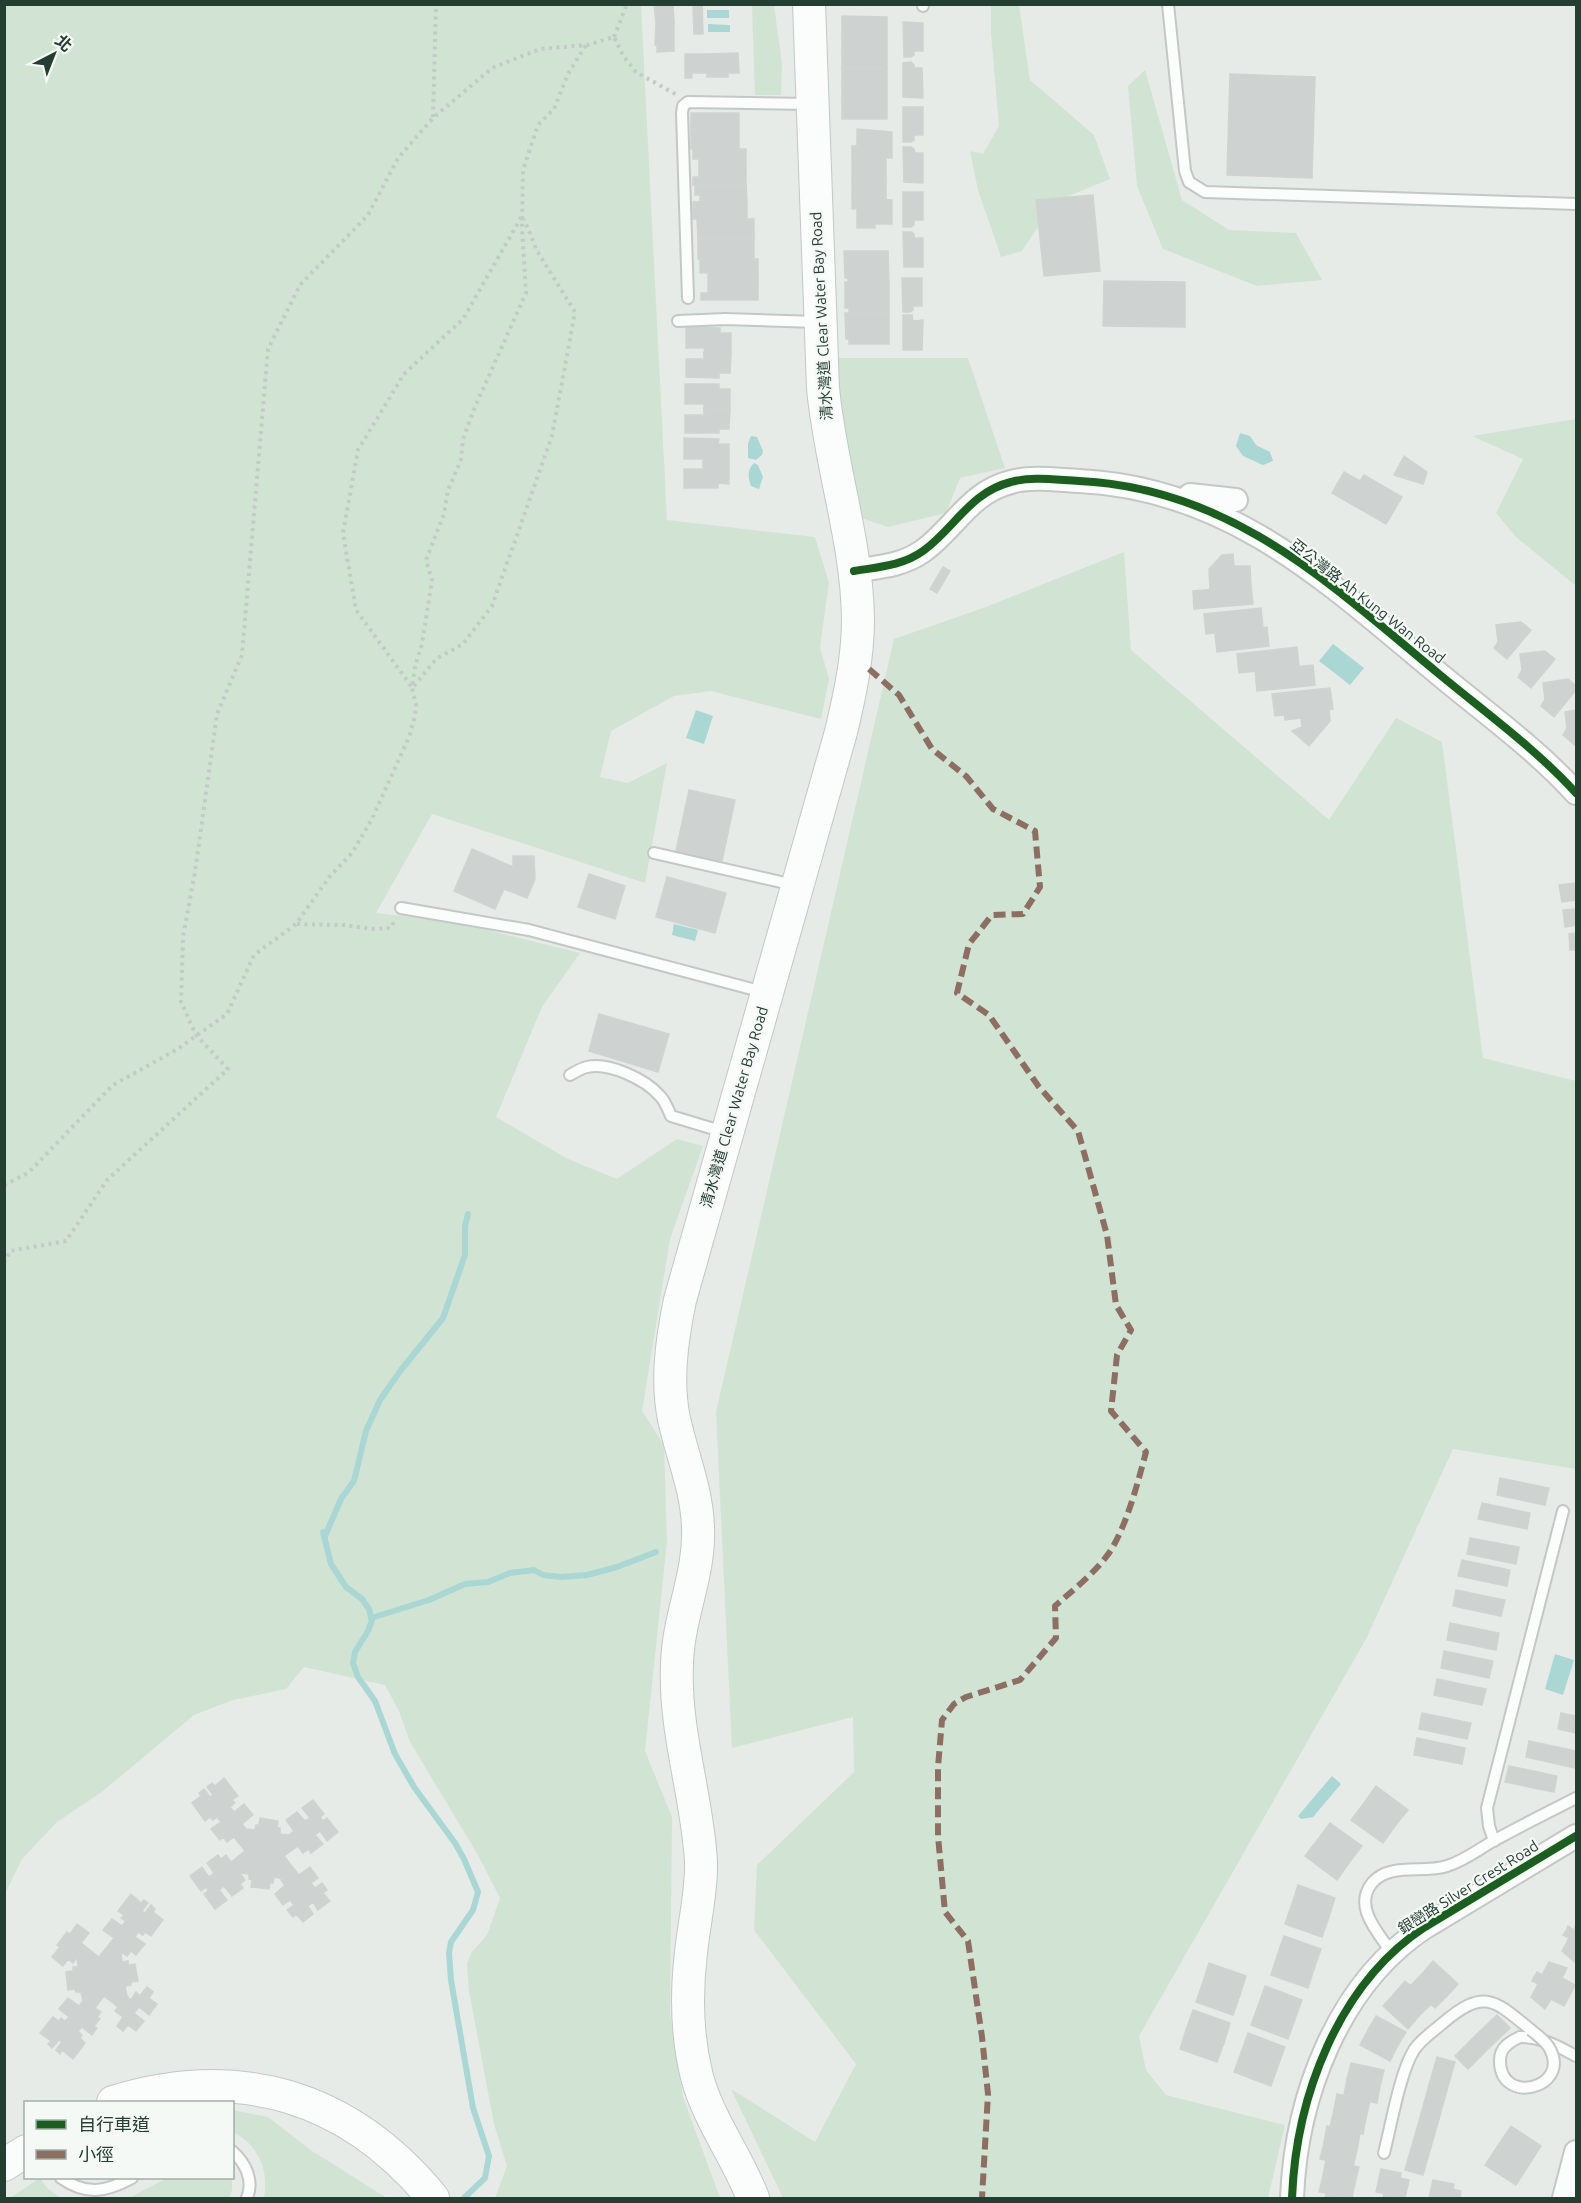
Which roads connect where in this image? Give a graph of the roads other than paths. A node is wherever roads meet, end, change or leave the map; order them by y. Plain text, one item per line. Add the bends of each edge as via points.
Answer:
1 (808, 4) edge
2 (1168, 4) edge
3 (811, 104) junction
4 (1576, 204) edge
5 (688, 298) dead end
6 (678, 321) dead end
7 (820, 322) junction
8 (1119, 485) junction
9 (1236, 500) dead end
10 (854, 571) junction
11 (1576, 794) edge
12 (654, 853) dead end
13 (797, 886) junction
14 (402, 908) road end
15 (766, 993) junction
16 (570, 1075) dead end
17 (727, 1133) junction
18 (1563, 1511) dead end
19 (1576, 1798) edge
20 (1576, 1836) edge
21 (1494, 1841) junction
22 (1391, 1952) junction
23 (1576, 2056) edge
24 (119, 2101) edge
25 (24, 2152) edge
26 (1576, 2152) edge
27 (234, 2153) edge
28 (1384, 2153) dead end
29 (4, 2165) edge
30 (62, 2179) edge
31 (130, 2179) edge
32 (247, 2199) edge
33 (433, 2199) edge
34 (753, 2199) edge
35 (1292, 2199) edge
36 (1564, 2199) edge

1 - 3 main road, 清水灣道 Clear Water Bay Road
2 - 4 lane via 1185,171 1189,182 1205,192
3 - 5 lane via 688,102 683,106
3 - 7 main road, 清水灣道 Clear Water Bay Road
6 - 7 lane
7 - 10 main road, 清水灣道 Clear Water Bay Road via 826,416
8 - 9 street via 1143,476 1159,479 1180,492
8 - 10 street, 亞公灣路 Ah Kung Wan Road via 1043,479 1002,484 977,498 934,542 913,557 901,563
8 - 11 street, 亞公灣路 Ah Kung Wan Road via 1197,507 1286,551 1538,756
10 - 13 main road, 清水灣道 Clear Water Bay Road via 858,617 853,677
12 - 13 lane
13 - 15 main road, 清水灣道 Clear Water Bay Road
14 - 15 lane via 529,930
15 - 17 main road, 清水灣道 Clear Water Bay Road
16 - 17 lane via 588,1067 624,1072 661,1096 671,1116
17 - 34 main road, 清水灣道 Clear Water Bay Road via 680,1300 672,1347 672,1404 693,1483 698,1526 696,1567 679,1642 676,1682 701,1860 689,1975 690,2039 709,2111
18 - 21 lane via 1487,1808
19 - 21 lane
20 - 22 street, 銀巒路 Silver Crest Road via 1425,1927
21 - 22 lane via 1444,1867 1393,1871 1372,1883 1366,1894 1368,1917
22 - 35 street, 銀巒路 Silver Crest Road via 1353,2001 1319,2067 1301,2122
23 - 28 lane, bridge via 1549,2041 1540,2038 1510,2041 1503,2049 1501,2068 1505,2077 1521,2088 1540,2085 1548,2078 1554,2060 1551,2050 1545,2042 1531,2030 1496,2003 1473,2002 1462,2007 1421,2042 1409,2061
24 - 33 main road via 176,2087 209,2085 242,2087 296,2099 366,2134 416,2178
25 - 29 main road
26 - 36 street
27 - 32 lane via 249,2175
30 - 31 lane via 72,2186 104,2190

